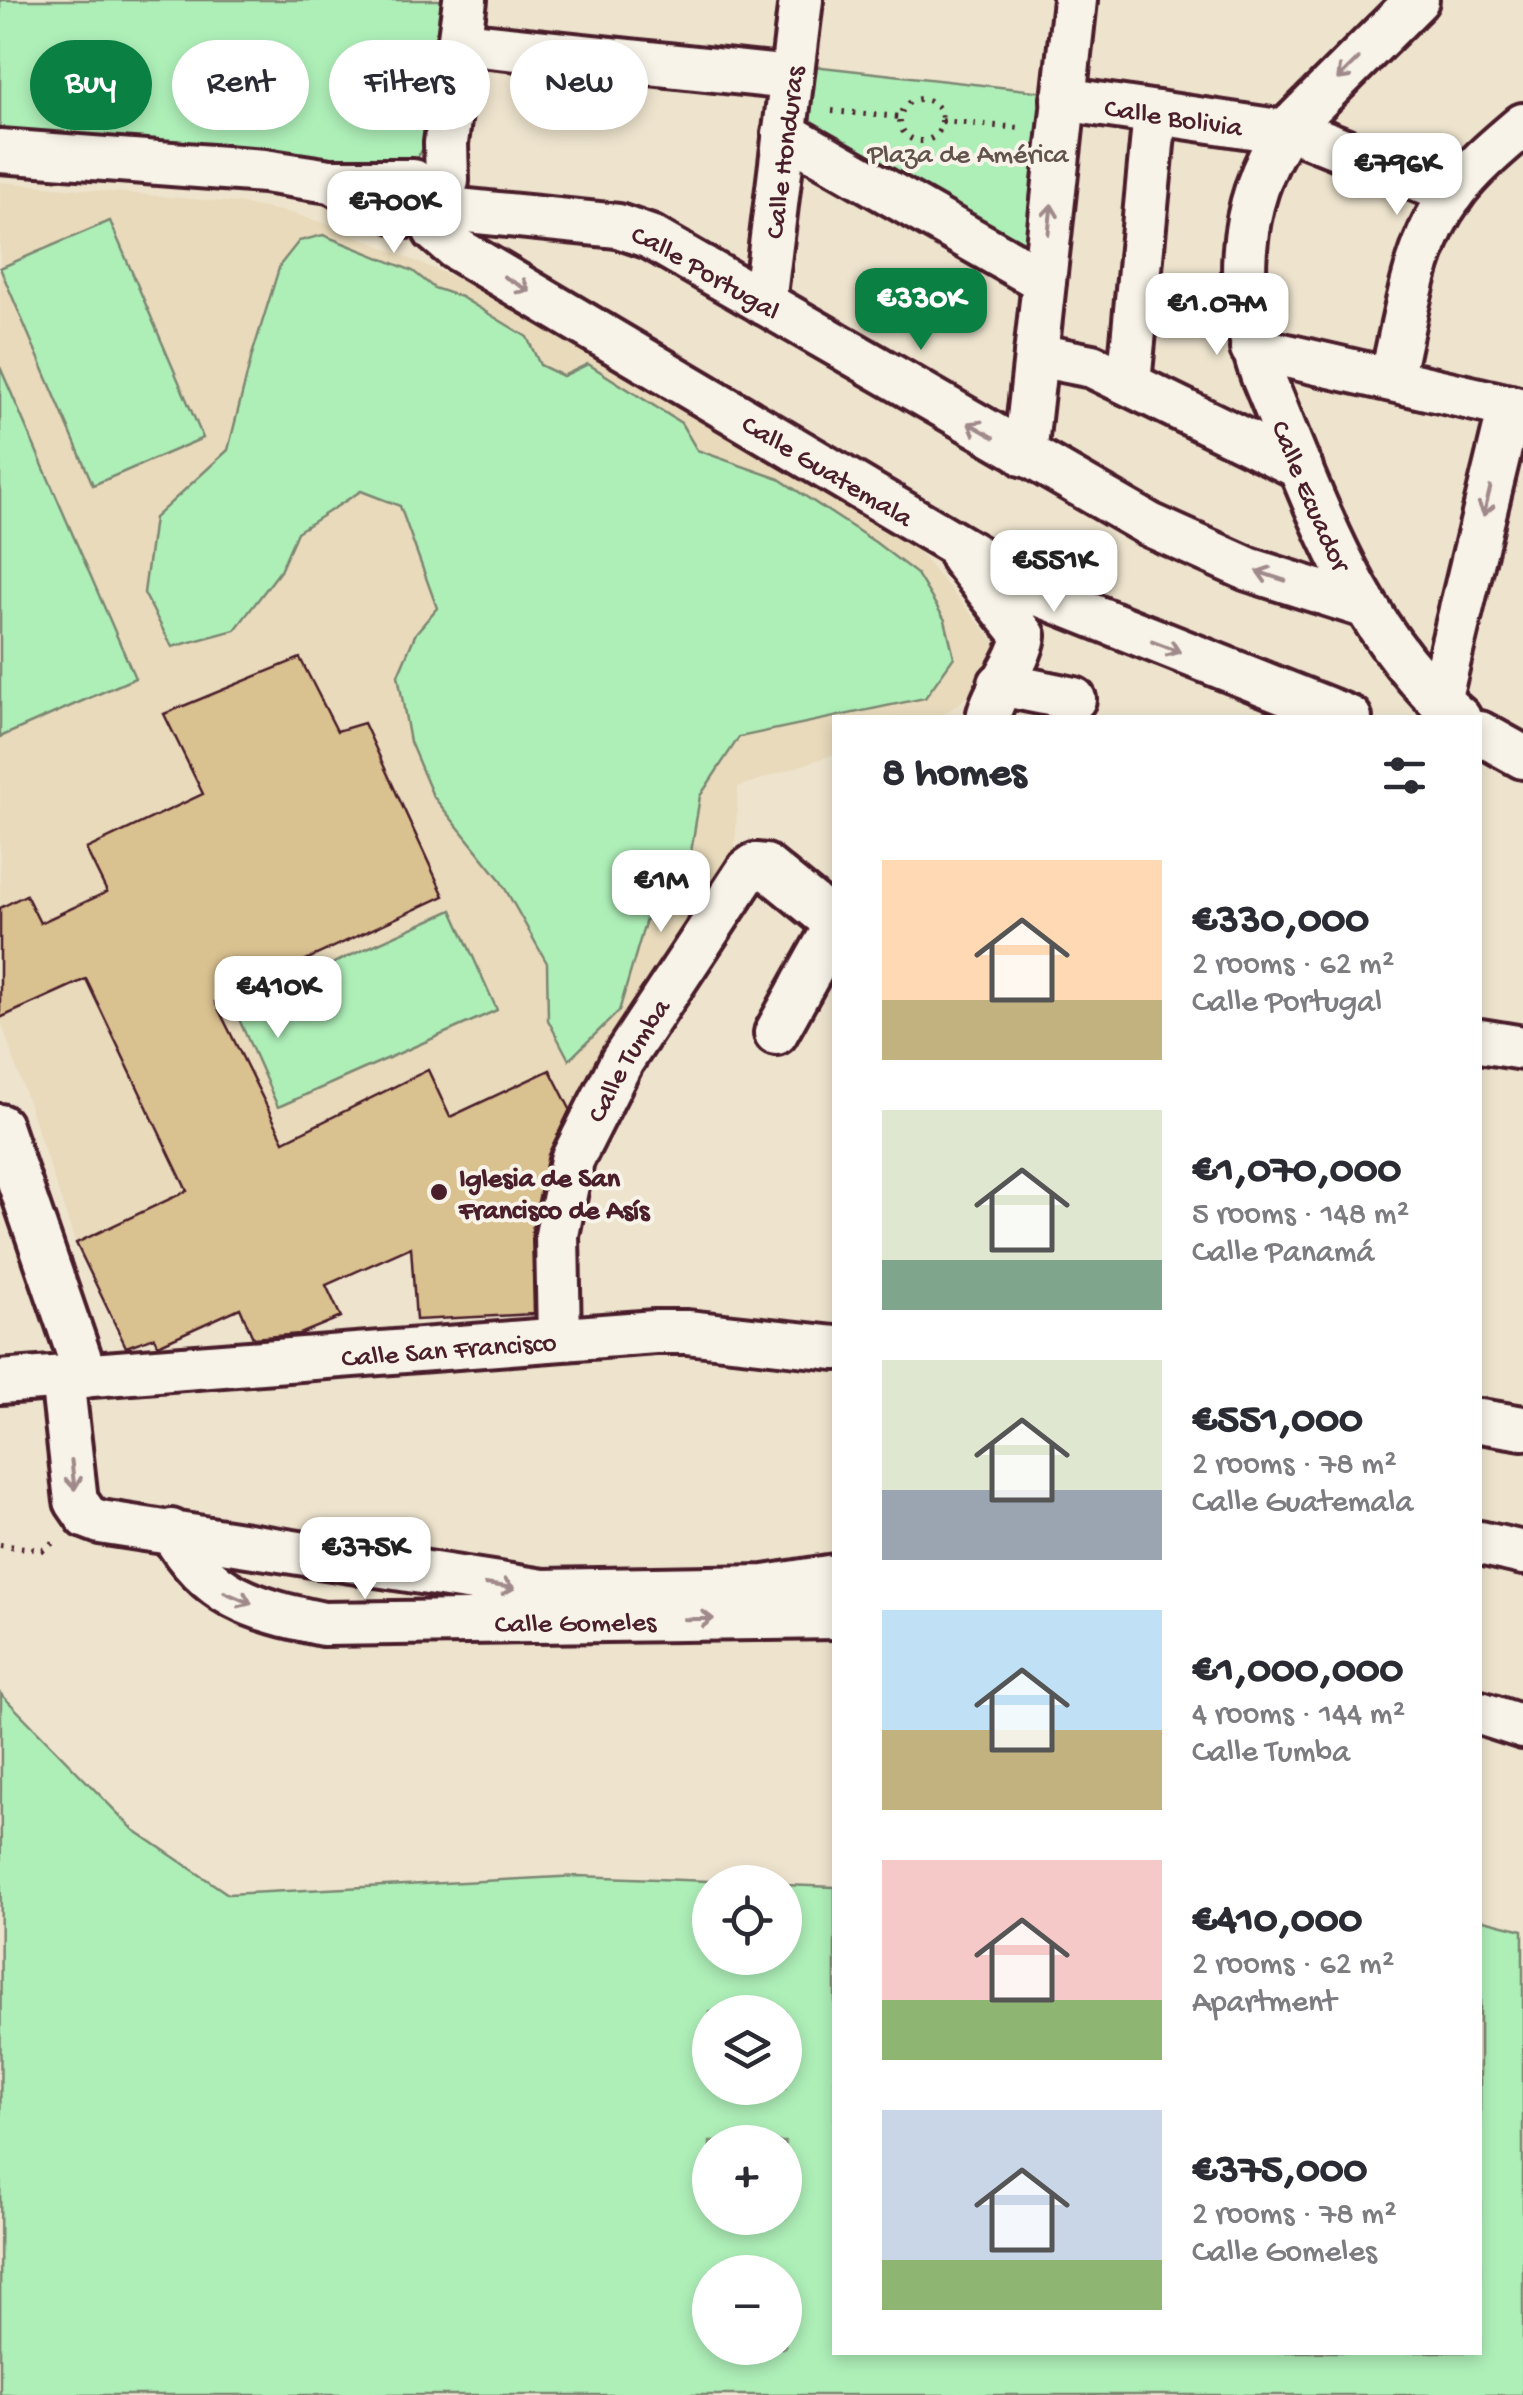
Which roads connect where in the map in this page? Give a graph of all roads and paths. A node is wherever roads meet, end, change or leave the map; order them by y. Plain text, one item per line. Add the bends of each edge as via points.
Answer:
1 (465, 0) edge
2 (801, 0) edge
3 (1075, 0) edge
4 (1418, 0) edge
5 (460, 40) edge
6 (490, 49) edge
7 (788, 106) junction
8 (1155, 113) junction
9 (1062, 115) junction
10 (900, 118) junction
11 (942, 121) junction
12 (1523, 125) edge
13 (444, 130) edge
14 (1287, 130) junction
15 (0, 151) edge
16 (433, 191) junction
17 (1453, 194) junction
18 (1044, 282) junction
19 (764, 303) junction
20 (1252, 348) junction
21 (1036, 355) junction
22 (1391, 379) junction
23 (1129, 383) junction
24 (1517, 408) edge
25 (1025, 456) junction
26 (1301, 468) junction
27 (952, 541) junction
28 (1364, 606) junction
29 (1074, 699) dead end
30 (994, 701) edge
31 (1449, 709) edge
32 (1342, 715) edge
33 (832, 922) edge
34 (832, 930) edge
35 (776, 1033) dead end
36 (1482, 1041) edge
37 (1523, 1048) edge
38 (0, 1126) edge
39 (17, 1223) edge
40 (559, 1338) junction
41 (832, 1348) edge
42 (74, 1377) junction
43 (0, 1382) edge
44 (1482, 1421) edge
45 (1523, 1428) edge
46 (87, 1517) junction
47 (171, 1531) junction
48 (1482, 1544) edge
49 (0, 1545) edge
50 (1523, 1553) edge
51 (832, 1576) edge
52 (832, 1616) edge
53 (1482, 1714) edge
54 (1523, 1727) edge

1 - 5 street
2 - 7 street, Calle Honduras
3 - 9 street
4 -> 14 street, Calle Ecuador
6 - 7 street
7 - 10 path
7 - 18 street
7 - 19 street, Calle Honduras
8 - 9 street, Calle Bolivia
8 - 14 street, Calle Bolivia
8 - 23 street
9 - 11 path
18 -> 9 street
10 - 11 path via 909,103 923,99 935,104
10 - 11 path via 905,135 918,141 936,134
12 - 17 street
13 - 16 street
14 - 17 street, Calle Bolivia
14 - 20 street, Calle Ecuador via 1259,179 1246,239 1243,276
15 - 16 street, Calle Portugal
16 - 19 street, Calle Portugal via 635,231
16 -> 27 street, Calle Guatemala via 455,248
17 - 22 street via 1418,264
18 - 21 street
25 -> 19 street, Calle Portugal
20 - 22 street
20 - 26 street, Calle Ecuador
21 - 23 street via 1092,366
21 - 25 street
22 - 24 street
23 - 26 street
24 -> 31 street
28 -> 25 street, Calle Portugal via 1200,549
26 - 28 street, Calle Ecuador
27 - 30 street via 1024,636
27 -> 32 street, Calle Guatemala via 1067,608
28 - 31 street, Calle Ecuador
29 - 30 street
33 - 40 street, Calle Tumba via 765,866 748,870 622,1061 572,1160 557,1236
34 - 35 street
36 - 37 street
38 - 39 street
39 - 42 street
40 - 41 street, Calle San Francisco via 687,1332
40 - 42 street, Calle San Francisco
42 - 43 street, Calle San Francisco
42 -> 46 street via 76,1501
44 - 45 street
46 - 47 street, Calle Gomeles
46 - 49 path via 43,1550
47 -> 51 street, Calle Gomeles via 542,1591 764,1587
47 -> 52 street, Calle Gomeles via 187,1559 220,1590 323,1624
48 - 50 street
53 - 54 street

